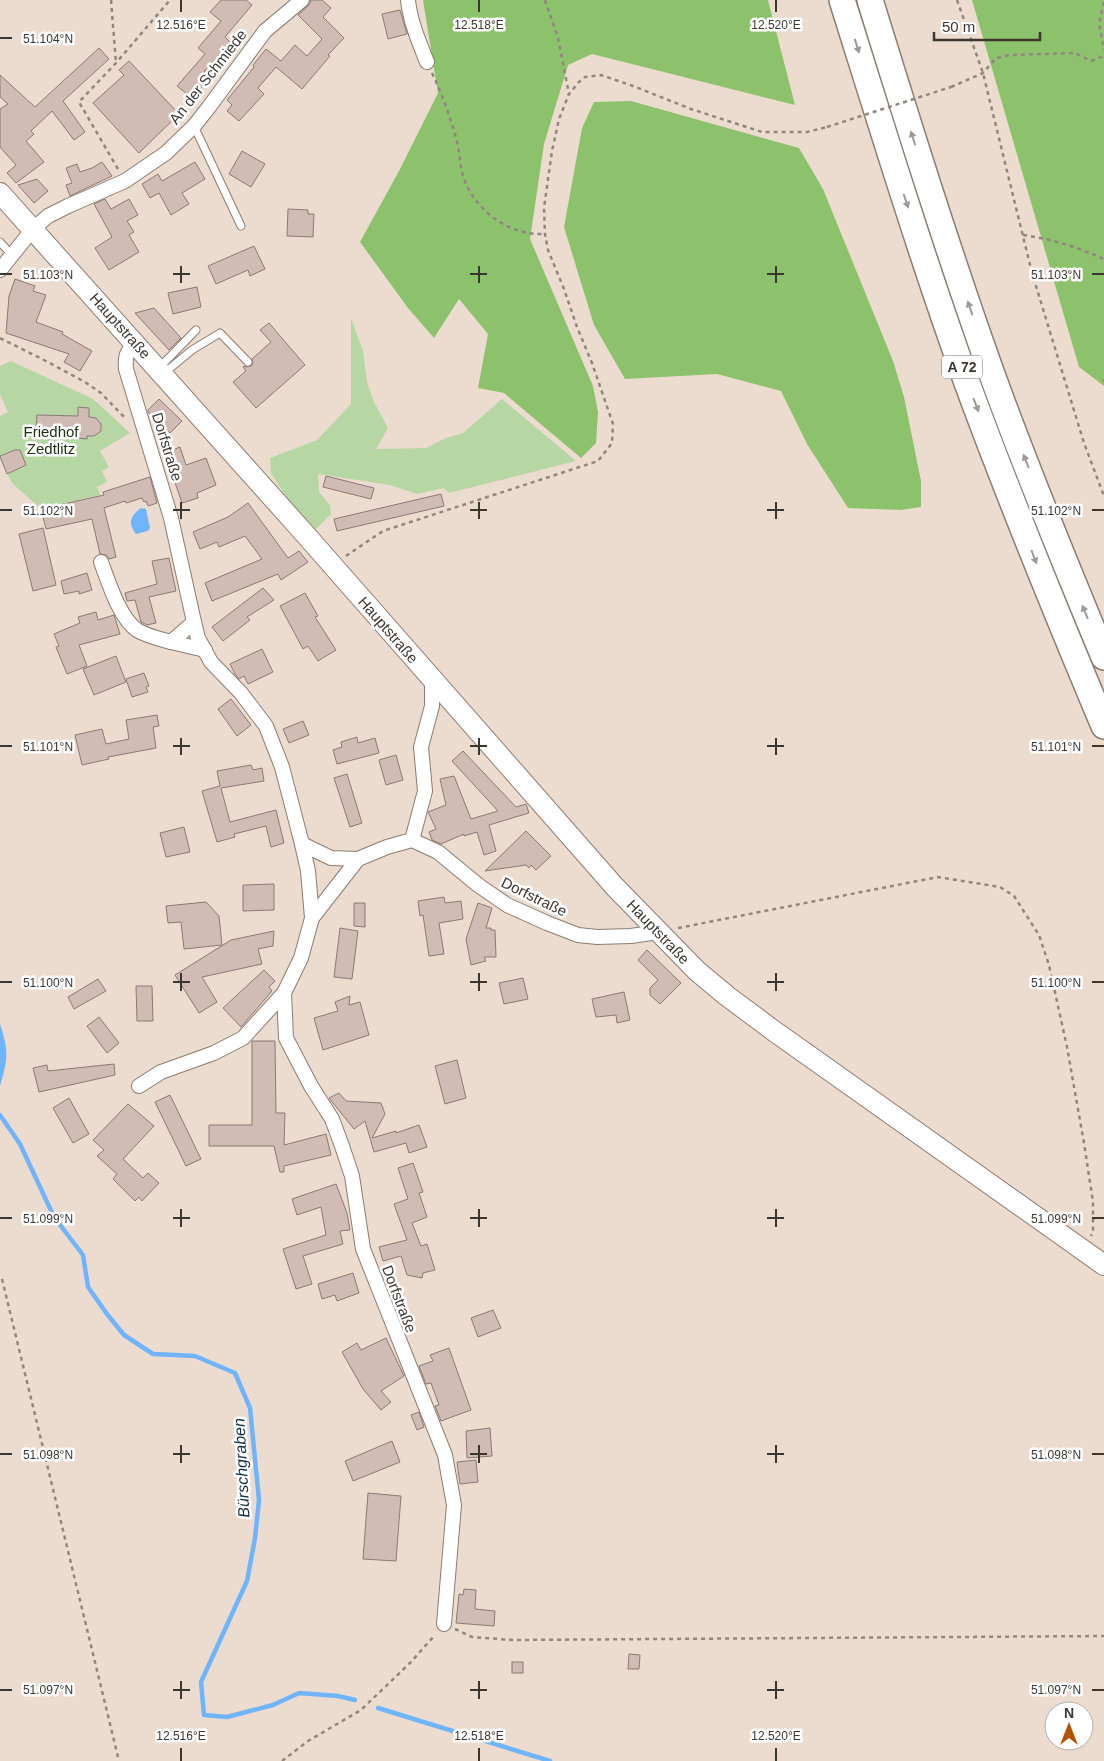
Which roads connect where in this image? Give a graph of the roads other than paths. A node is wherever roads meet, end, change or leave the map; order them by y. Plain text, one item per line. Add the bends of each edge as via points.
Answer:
1 (302, 0) edge
2 (408, 0) edge
3 (842, 0) edge
4 (870, 0) edge
5 (428, 62) road end
6 (194, 126) junction
7 (0, 193) edge
8 (242, 226) dead end
9 (33, 229) junction
10 (0, 242) edge
11 (12, 255) junction
12 (0, 270) edge
13 (196, 330) dead end
14 (135, 344) junction
15 (248, 362) dead end
16 (160, 372) junction
17 (101, 562) dead end
18 (194, 622) junction
19 (171, 642) junction
20 (205, 650) junction
21 (1104, 657) edge
22 (432, 679) junction
23 (1104, 726) edge
24 (412, 840) junction
25 (302, 844) junction
26 (358, 859) junction
27 (312, 918) junction
28 (658, 932) junction
29 (284, 993) junction
30 (139, 1086) dead end
31 (1104, 1265) edge
32 (444, 1624) road end

1 - 6 street, An der Schmiede via 264,31
2 - 5 street
3 -> 23 highway, A 72 via 900,186 966,380
21 -> 4 highway, A 72 via 990,367 926,180
6 - 8 lane
6 - 9 street, An der Schmiede via 166,153 125,181 61,209
7 - 9 main road, Hauptstraße
9 - 11 street
9 - 14 main road, Hauptstraße
10 - 11 lane
11 - 12 street
13 - 16 lane
14 - 16 main road, Hauptstraße
14 - 18 street, Dorfstraße via 127,352 126,370 171,518
15 - 16 lane via 220,333
16 - 22 main road, Hauptstraße
17 - 19 street via 113,596 126,618 138,631
18 - 19 street
18 - 20 street, Dorfstraße
19 - 20 street
20 - 25 street, Dorfstraße via 211,662 241,693 266,726 282,767
22 - 24 street via 432,706 421,747 425,791
22 - 28 main road, Hauptstraße
24 - 26 street, Dorfstraße
24 - 28 street, Dorfstraße via 438,852 478,886 507,905 547,924 578,935 597,937
25 - 26 street, Dorfstraße via 331,858
25 - 27 street, Dorfstraße
26 - 27 street, Dorfstraße
27 - 29 street, Dorfstraße via 301,958
28 - 31 main road, Hauptstraße via 726,996
29 - 30 street, Dorfstraße via 243,1038 214,1053 160,1072
29 - 32 street, Dorfstraße via 286,1038 332,1119 352,1176 362,1249 445,1455 454,1505

